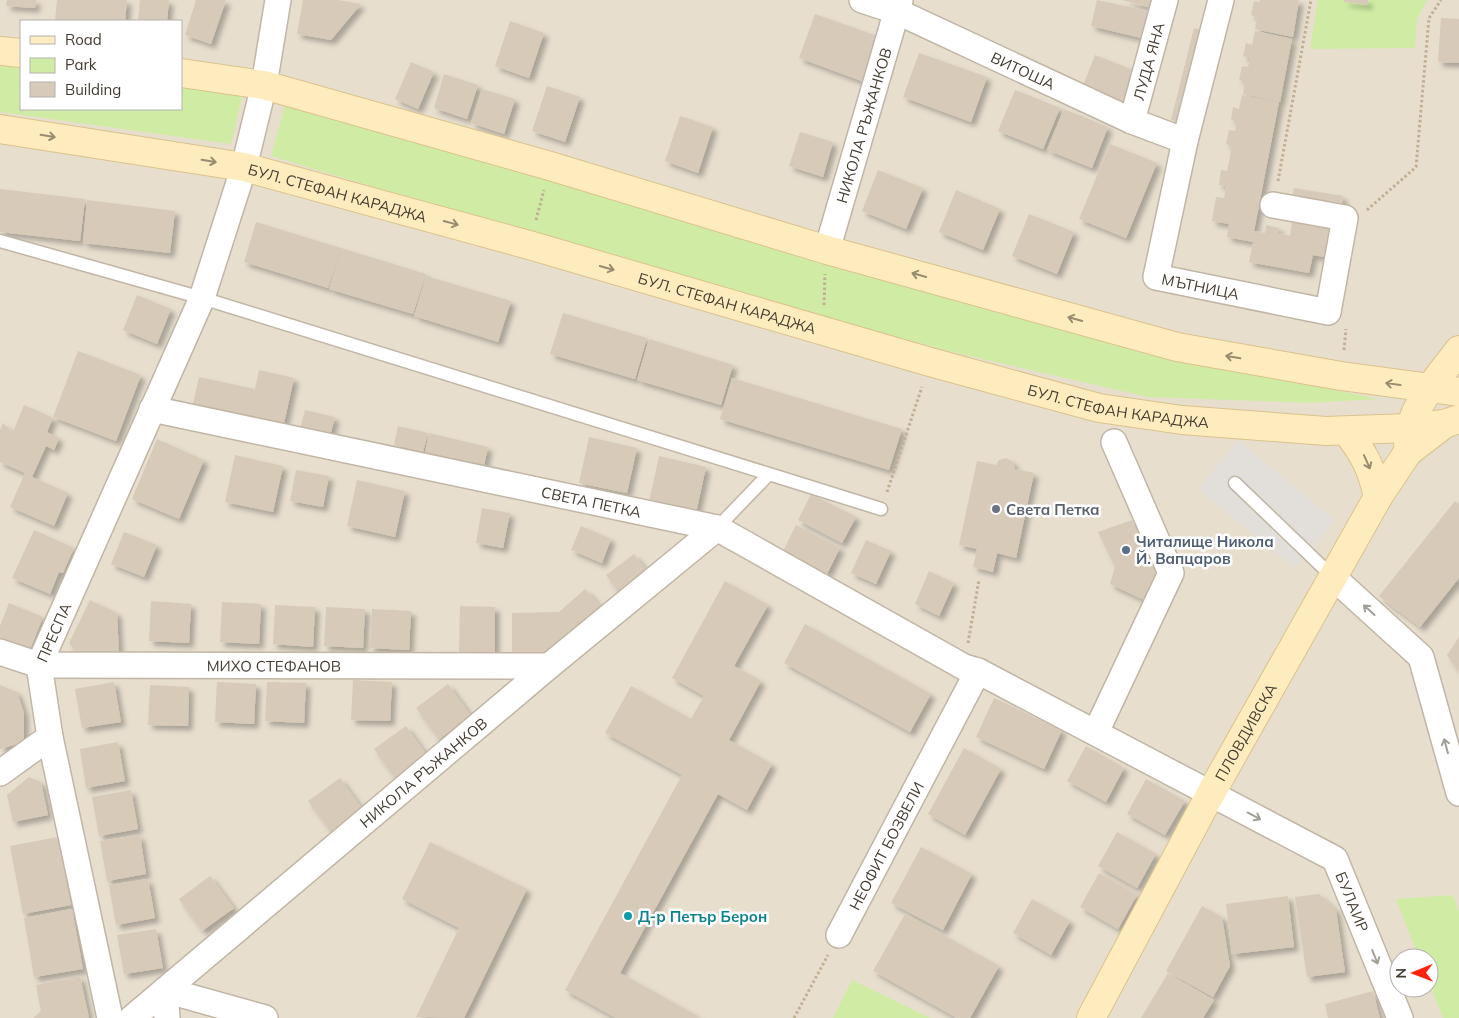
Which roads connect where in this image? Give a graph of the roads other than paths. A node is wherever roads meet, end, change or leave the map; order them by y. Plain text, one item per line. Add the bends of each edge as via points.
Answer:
1 (278, 0) edge
2 (862, 0) edge
3 (1165, 0) edge
4 (1220, 0) edge
5 (898, 6) edge
6 (0, 51) edge
7 (20, 53) edge
8 (182, 73) edge
9 (264, 85) junction
10 (1132, 121) junction
11 (0, 129) edge
12 (1185, 141) junction
13 (244, 167) junction
14 (1273, 205) road end
15 (0, 241) edge
16 (827, 250) junction
17 (202, 298) junction
18 (1459, 350) edge
19 (1429, 389) junction
20 (1459, 392) edge
21 (152, 409) junction
22 (1454, 417) edge
23 (1346, 431) junction
24 (1408, 440) junction
25 (1114, 442) dead end
26 (769, 474) junction
27 (1235, 483) dead end
28 (1378, 497) junction
29 (881, 508) road end
30 (717, 528) junction
31 (1334, 578) junction
32 (0, 652) edge
33 (39, 665) junction
34 (549, 666) junction
35 (971, 669) junction
36 (1096, 732) junction
37 (50, 737) junction
38 (0, 773) edge
39 (1211, 793) junction
40 (1459, 793) edge
41 (838, 935) road end
42 (165, 990) junction
43 (110, 1018) edge
44 (132, 1018) edge
45 (166, 1018) edge
46 (265, 1018) edge
47 (1091, 1018) edge
48 (1400, 1018) edge

1 - 9 street
2 - 5 street, ВИТОША
3 - 10 street, ЛУДА ЯНА
4 - 12 street, МЪТНИЦА
5 - 10 street, ВИТОША
5 - 16 street, НИКОЛА РЪЖАНКОВ
6 - 7 street
8 - 9 street
9 - 13 street, ПРЕСПА
9 - 16 street via 550,166
10 - 12 street, ВИТОША
11 -> 13 street, БУЛ. СТЕФАН КАРАДЖА
12 - 14 street, МЪТНИЦА via 1156,277 1328,312 1345,218
13 - 17 street, ПРЕСПА
13 -> 23 street, БУЛ. СТЕФАН КАРАДЖА via 1099,408 1182,420
15 - 17 lane
19 -> 16 street via 1177,347
17 - 21 street, ПРЕСПА
17 - 26 lane
18 - 19 street, ПЛОВДИВСКА
19 - 20 street
19 - 24 street, ПЛОВДИВСКА
21 - 30 street, СВЕТА ПЕТКА
21 - 33 street, ПРЕСПА
22 - 24 street, БУЛ. СТЕФАН КАРАДЖА
23 - 24 street, БУЛ. СТЕФАН КАРАДЖА
23 -> 28 street via 1362,450
24 - 28 street, ПЛОВДИВСКА
25 - 36 street via 1171,573
26 - 29 lane
26 - 30 lane
27 - 31 lane
28 - 31 street, ПЛОВДИВСКА
30 - 34 street, НИКОЛА РЪЖАНКОВ
30 - 35 street, СВЕТА ПЕТКА
31 - 39 street, ПЛОВДИВСКА
40 -> 31 street via 1422,657
32 - 33 street, МИХО СТЕФАНОВ
33 - 34 street, МИХО СТЕФАНОВ
33 - 37 street, ПРЕСПА
34 - 42 street, НИКОЛА РЪЖАНКОВ
35 - 36 street, СВЕТА ПЕТКА
35 - 41 street, НЕОФИТ БОЗВЕЛИ
36 - 39 street, СВЕТА ПЕТКА
37 - 38 street
37 - 43 street, ПРЕСПА
39 - 47 street, ПЛОВДИВСКА
39 -> 48 street, БУЛАИР via 1335,859
42 - 44 street, НИКОЛА РЪЖАНКОВ
42 - 45 street
42 - 46 street

